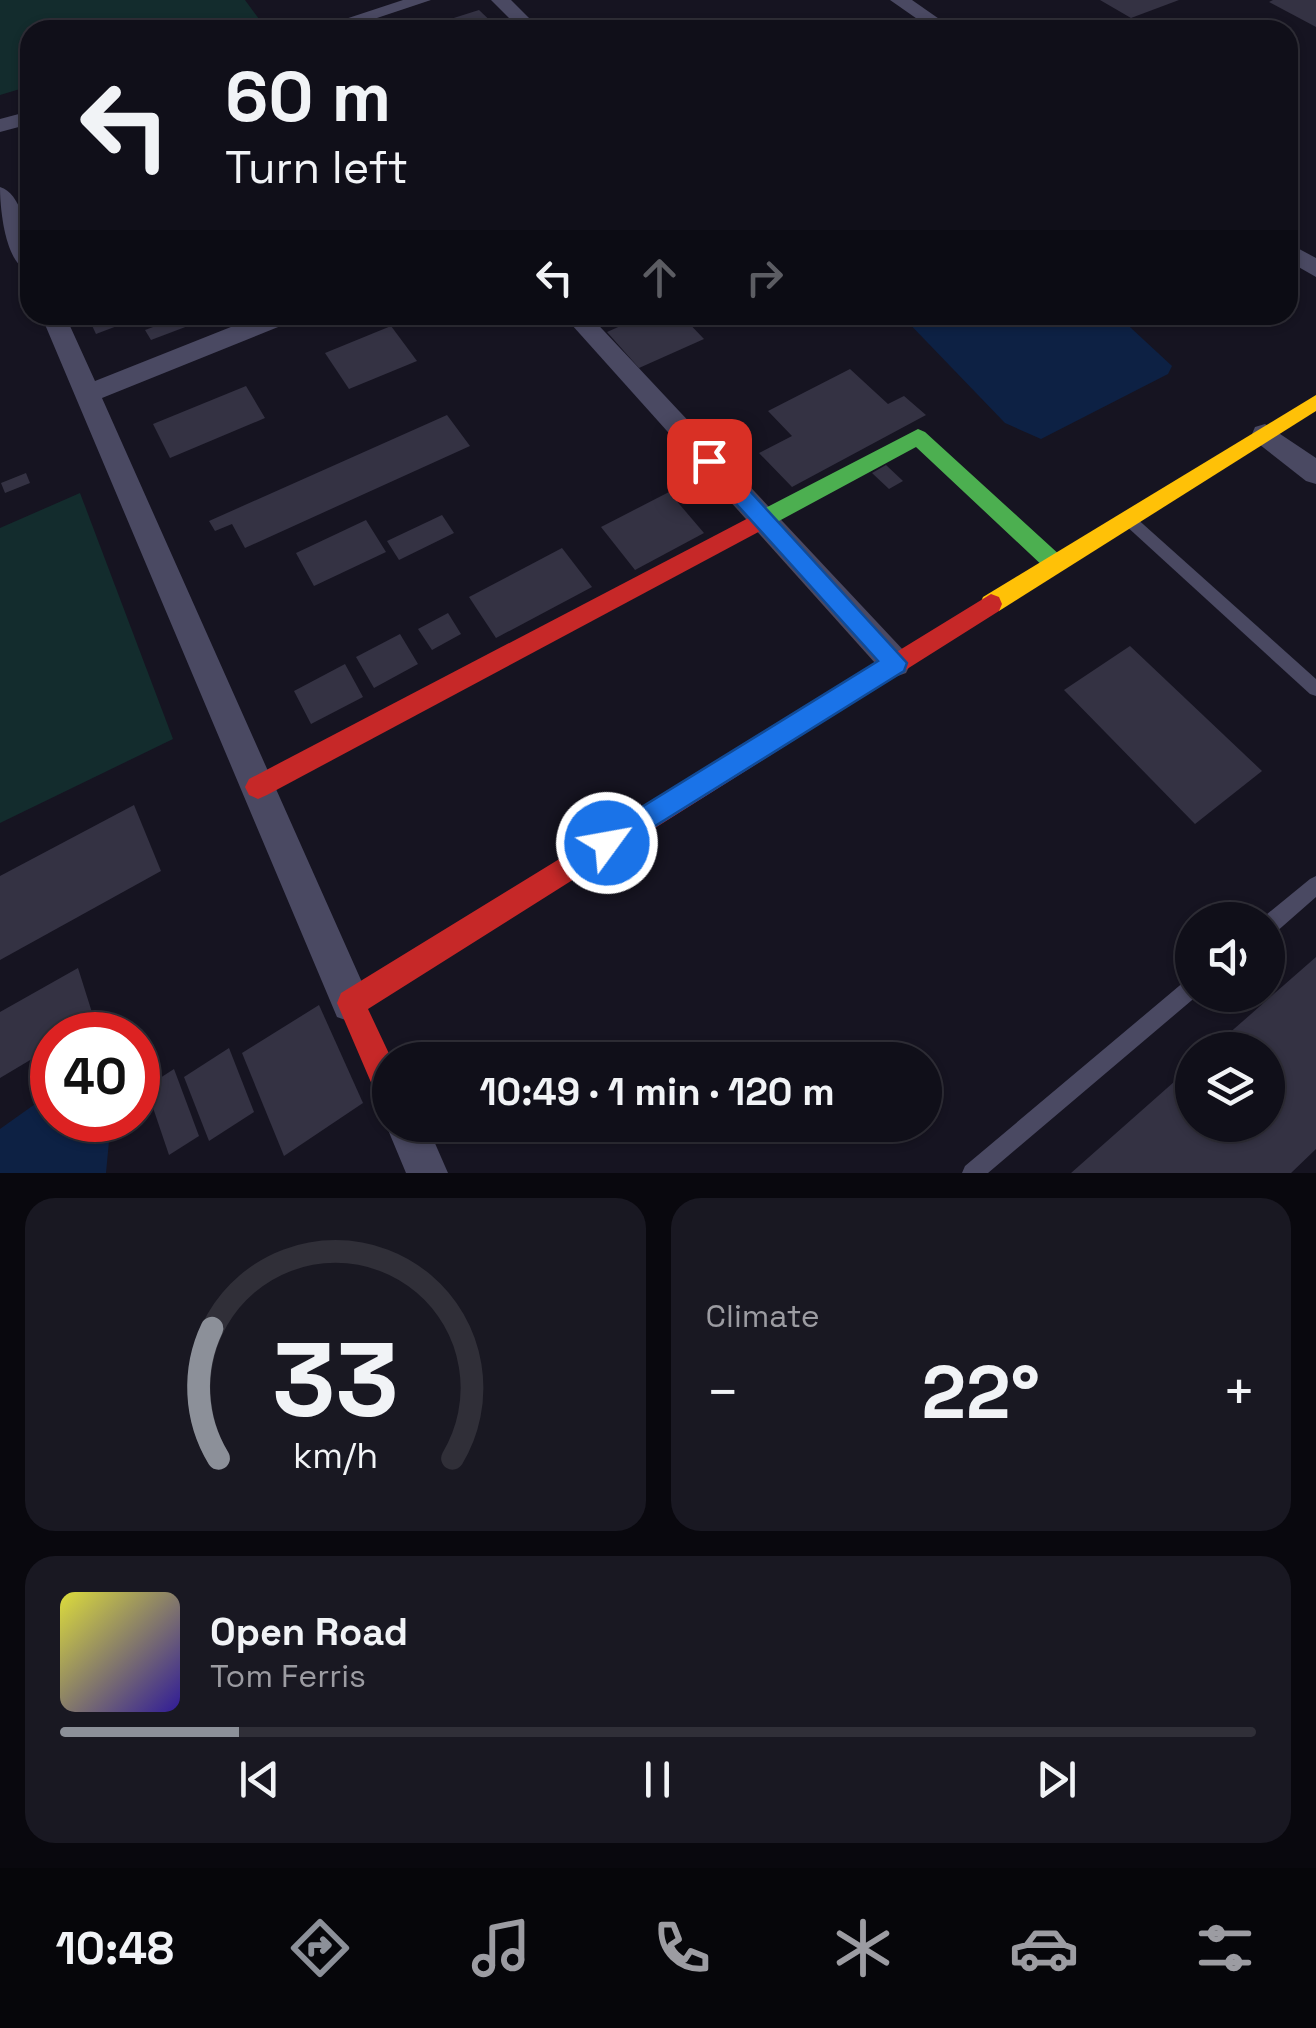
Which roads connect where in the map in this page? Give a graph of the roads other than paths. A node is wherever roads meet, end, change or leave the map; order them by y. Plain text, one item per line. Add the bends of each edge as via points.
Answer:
1 (422, 0) edge
2 (500, 0) edge
3 (900, 0) edge
4 (355, 20) edge
5 (521, 20) edge
6 (931, 20) edge
7 (0, 194) edge
8 (20, 241) edge
9 (58, 325) edge
10 (259, 325) edge
11 (584, 325) edge
12 (90, 392) junction
13 (1316, 402) edge
14 (1265, 434) junction
15 (1316, 474) edge
16 (763, 519) junction
17 (1129, 520) junction
18 (1054, 563) junction
19 (895, 663) junction
20 (1316, 689) edge
21 (258, 787) junction
22 (1316, 885) edge
23 (1285, 911) edge
24 (1175, 1002) edge
25 (351, 1003) junction
26 (372, 1050) edge
27 (413, 1142) edge
28 (427, 1173) edge
29 (972, 1173) edge

1 - 4 street
2 - 5 street
3 - 6 street
7 - 8 street
9 - 12 street
10 - 12 street
11 - 16 street
12 - 21 street
13 - 14 street
14 - 15 street
14 - 17 street
16 - 18 street via 918,436
16 - 19 street
16 - 21 street
17 - 18 street
17 - 20 lane
18 - 19 street
19 - 25 street
21 - 25 street
22 - 23 lane
24 - 29 lane
25 - 26 street
27 - 28 street

